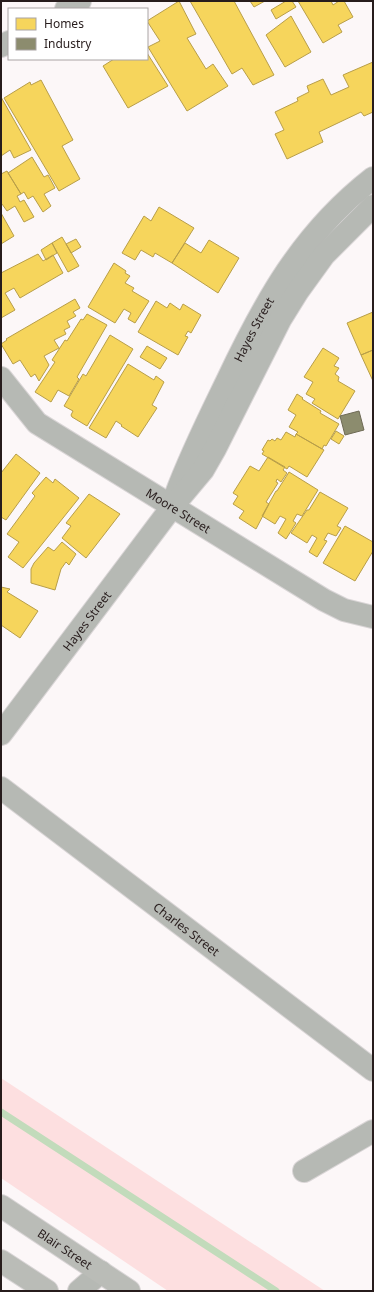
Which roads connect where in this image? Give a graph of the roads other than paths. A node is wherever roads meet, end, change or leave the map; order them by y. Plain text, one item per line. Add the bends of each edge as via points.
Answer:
1 (80, 1) edge
2 (68, 8) edge
3 (373, 178) edge
4 (373, 206) edge
5 (1, 378) edge
6 (172, 507) junction
7 (373, 617) edge
8 (1, 734) edge
9 (1, 788) edge
10 (373, 1070) edge
11 (373, 1131) edge
12 (304, 1171) dead end
13 (1, 1206) edge
14 (1, 1261) edge
15 (101, 1272) junction
16 (47, 1291) edge
17 (79, 1291) edge
18 (129, 1291) edge

1 - 2 street
3 - 6 street, Hayes Street via 342,204 317,231 296,255 278,282 260,313 188,461
4 - 6 street, Hayes Street via 324,255 298,290 203,470
5 - 6 street, Moore Street via 37,423
6 - 7 street, Moore Street via 324,600 344,610
6 - 8 street, Hayes Street
9 - 10 street, Charles Street
11 - 12 street
13 - 15 main road, Blair Street
14 - 16 main road
15 - 17 street
15 - 18 main road, Blair Street

